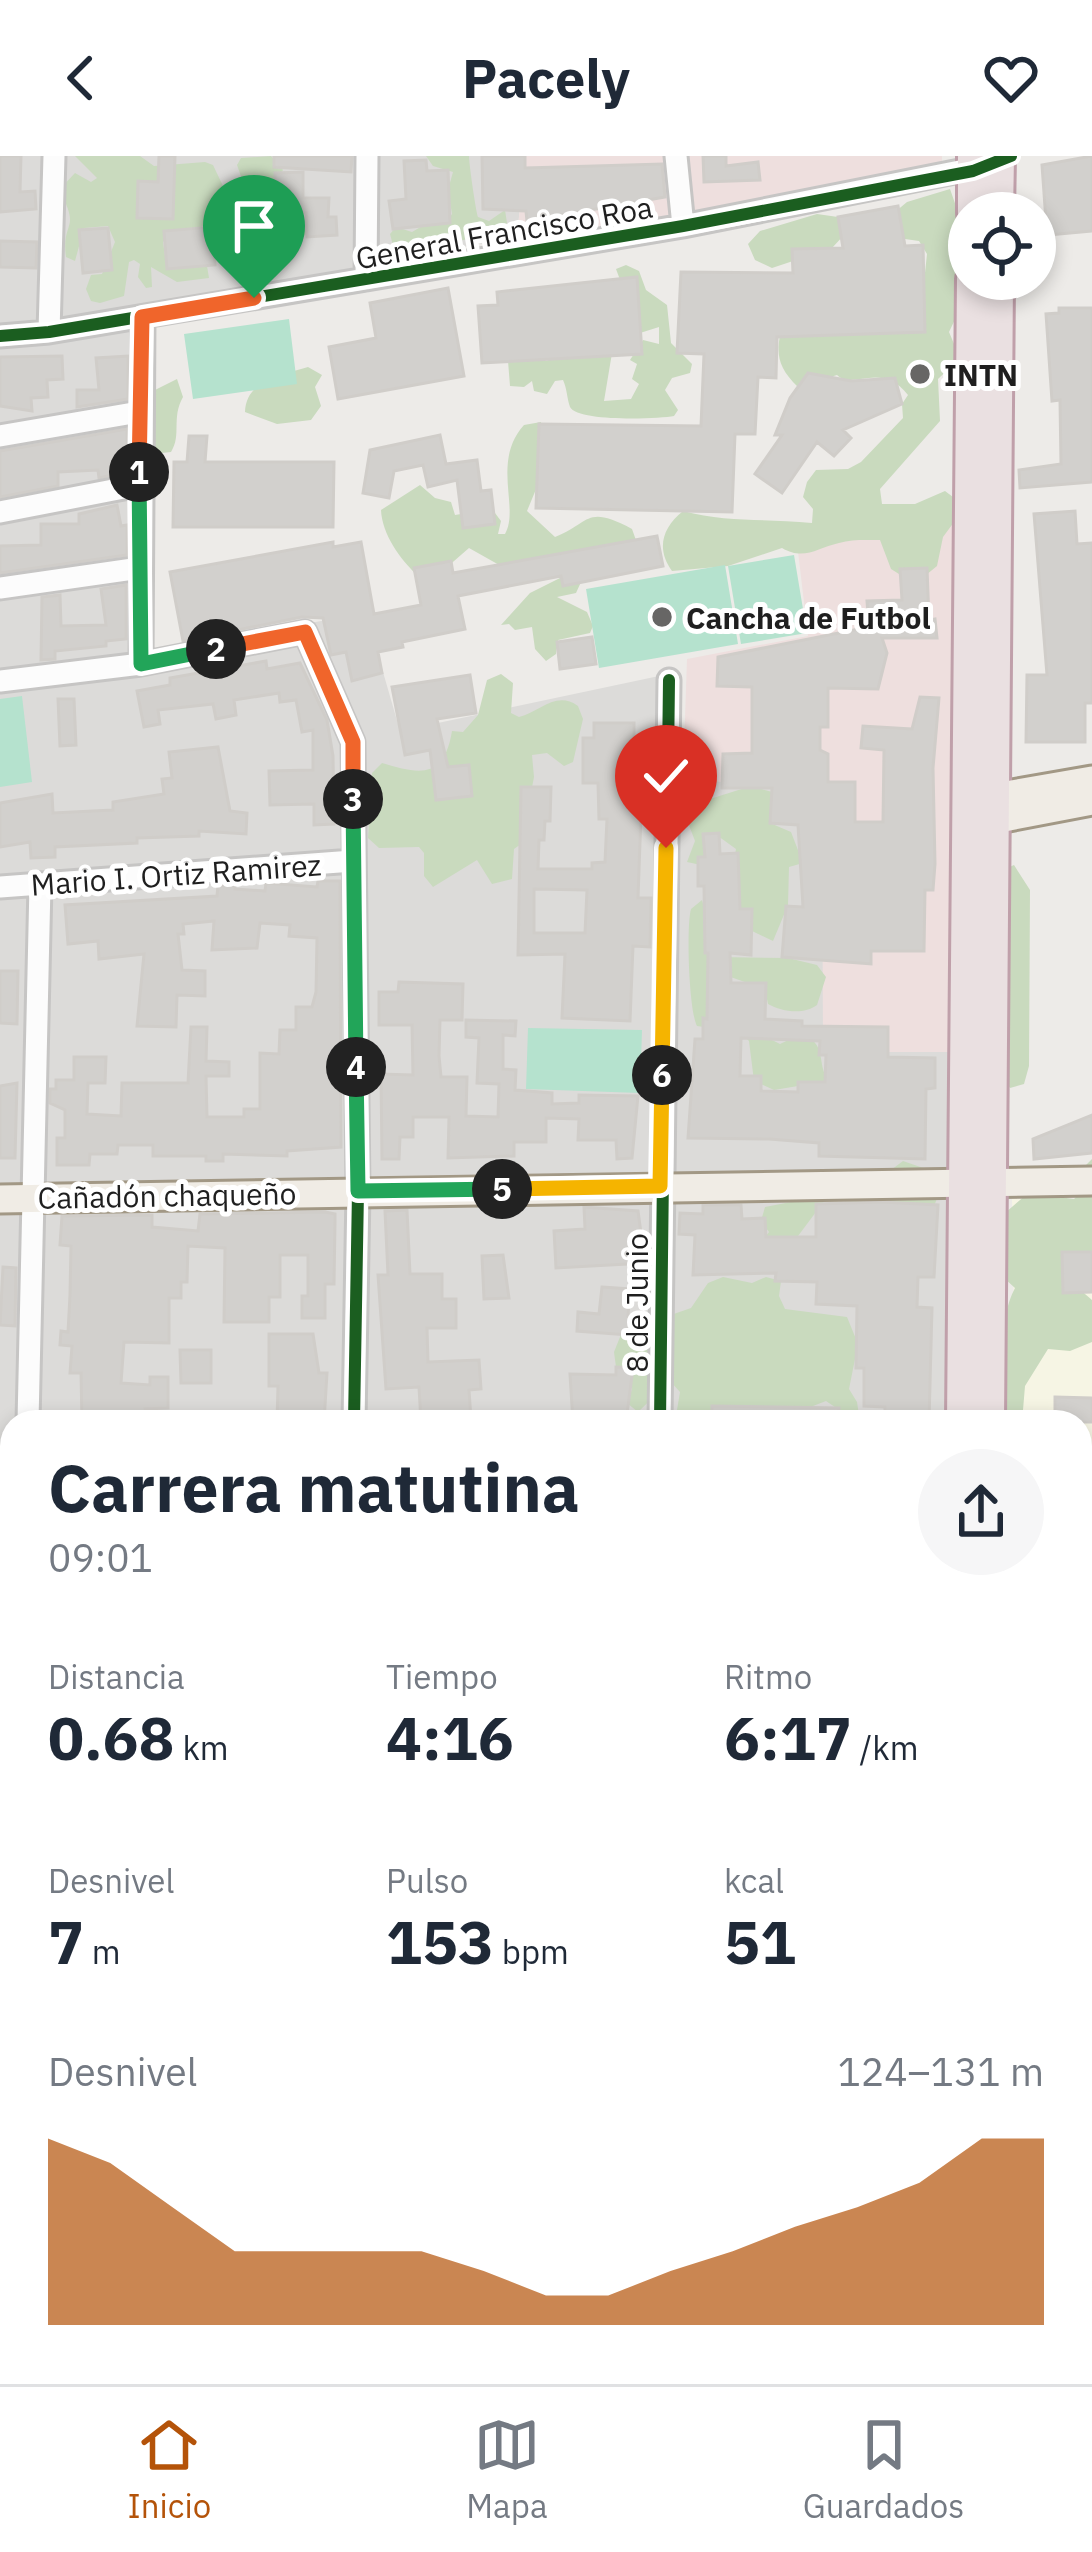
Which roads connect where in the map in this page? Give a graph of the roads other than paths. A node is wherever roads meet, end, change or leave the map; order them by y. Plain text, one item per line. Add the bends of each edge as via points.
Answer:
1 (54, 156) edge
2 (367, 156) edge
3 (676, 156) edge
4 (991, 159) edge
5 (980, 192) edge
6 (995, 192) edge
7 (683, 226) junction
8 (365, 279) junction
9 (972, 300) edge
10 (997, 300) edge
11 (142, 317) junction
12 (49, 332) junction
13 (0, 336) edge
14 (139, 412) junction
15 (0, 436) edge
16 (139, 485) junction
17 (0, 512) edge
18 (140, 568) junction
19 (0, 588) edge
20 (141, 664) junction
21 (669, 680) dead end
22 (0, 681) edge
23 (1092, 780) edge
24 (1092, 801) edge
25 (983, 811) junction
26 (353, 861) junction
27 (40, 884) junction
28 (0, 886) edge
29 (1092, 1180) edge
30 (977, 1184) junction
31 (660, 1186) junction
32 (358, 1191) junction
33 (33, 1198) junction
34 (0, 1199) edge
35 (28, 1410) edge
36 (354, 1410) edge
37 (660, 1410) edge
38 (976, 1410) edge

1 - 12 street
2 - 8 street
3 - 7 street
4 - 5 highway
4 - 6 highway
4 - 7 street, General Francisco Roa
7 - 8 street, General Francisco Roa
8 - 11 street, General Francisco Roa
9 - 25 highway
10 - 25 highway
11 - 12 street, General Francisco Roa
11 - 14 street
12 - 13 street, General Francisco Roa
14 - 15 street
14 - 16 street
16 - 17 street
16 - 18 street
18 - 19 street
18 - 20 street
20 - 22 street
20 - 26 street via 305,632 353,742
21 - 31 street, 8 de Junio
23 - 25 main road
24 - 25 main road
25 - 30 highway
26 - 27 street, Mario I. Ortiz Ramirez
26 - 32 street
27 - 28 street, Mario I. Ortiz Ramirez
27 - 33 street
29 - 30 main road, Cañadón chaqueño
30 - 31 main road, Cañadón chaqueño
30 - 38 highway
31 - 32 main road, Cañadón chaqueño
31 - 37 street, 8 de Junio
32 - 33 main road, Cañadón chaqueño
32 - 36 street
33 - 34 main road, Cañadón chaqueño
33 - 35 street

